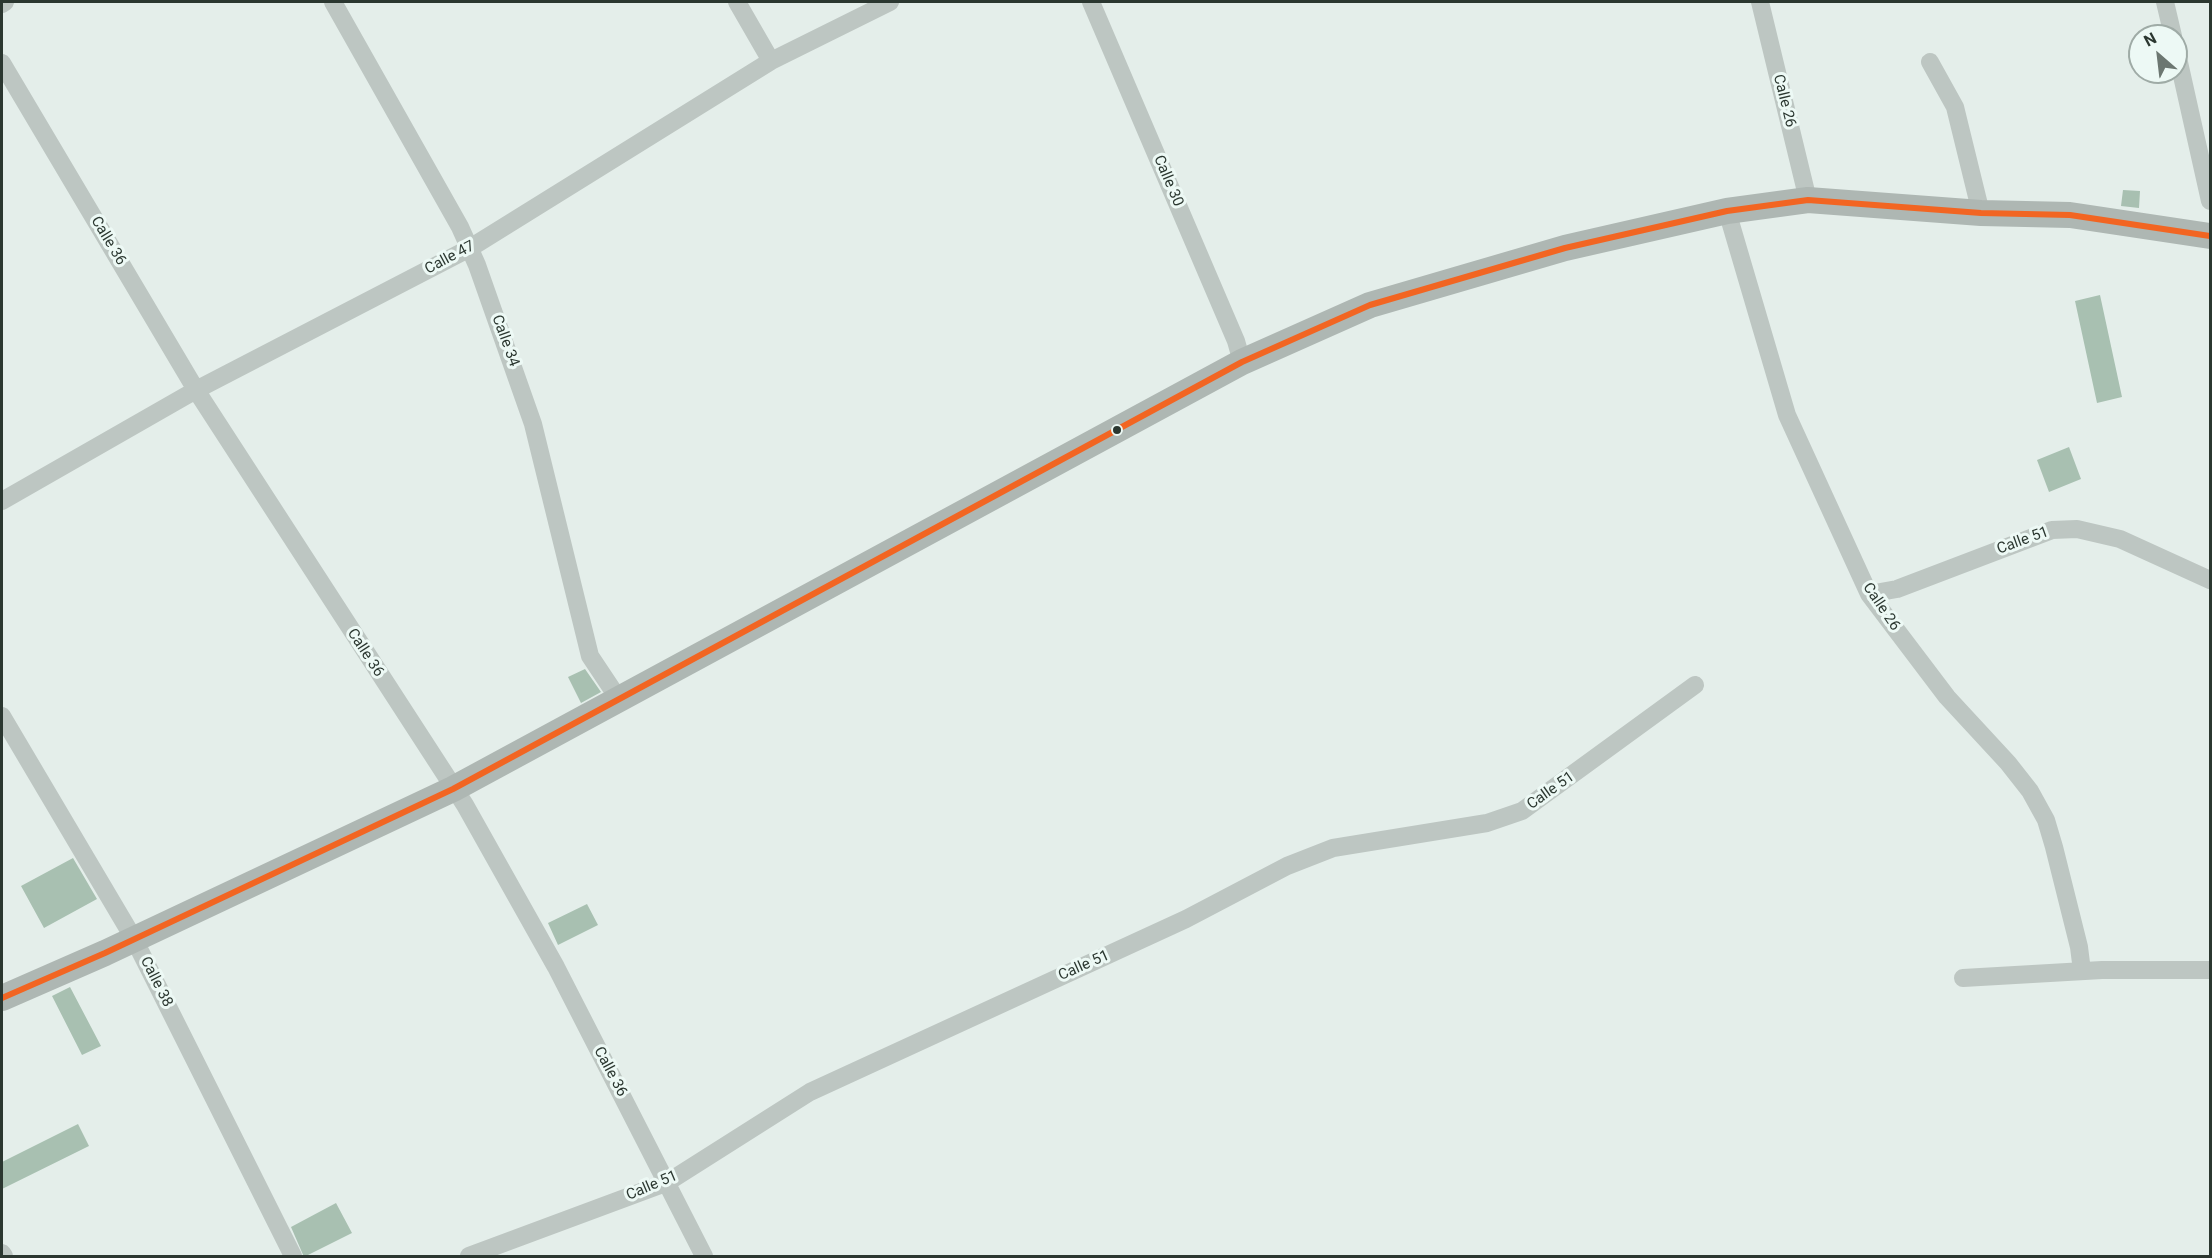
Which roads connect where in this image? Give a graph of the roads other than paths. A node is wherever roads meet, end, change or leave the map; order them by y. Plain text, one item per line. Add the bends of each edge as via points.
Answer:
1 (333, 2) edge
2 (737, 2) edge
3 (890, 2) edge
4 (1091, 2) edge
5 (1760, 2) edge
6 (2165, 2) edge
7 (2170, 24) edge
8 (771, 61) junction
9 (1930, 62) dead end
10 (2, 63) edge
11 (2184, 84) edge
12 (1808, 200) junction
13 (2211, 201) edge
14 (1727, 211) junction
15 (1981, 213) junction
16 (2211, 236) edge
17 (470, 248) junction
18 (1242, 362) junction
19 (196, 390) junction
20 (2, 501) edge
21 (2211, 580) edge
22 (1869, 594) junction
23 (1695, 685) dead end
24 (620, 701) junction
25 (2, 716) edge
26 (453, 789) junction
27 (134, 939) junction
28 (2211, 970) edge
29 (2082, 972) junction
30 (1964, 978) dead end
31 (2, 998) edge
32 (668, 1182) junction
33 (293, 1257) edge
34 (469, 1257) edge
35 (704, 1257) edge

1 - 17 street, Calle 34
2 - 8 street
3 - 8 street, Calle 47
4 - 18 street, Calle 30
5 - 12 street, Calle 26
6 - 7 street
8 - 17 street, Calle 47
9 - 15 street via 1955,106
10 - 19 street, Calle 36
11 - 13 street
12 - 14 street
12 - 15 street
14 - 18 street via 1565,248 1370,305
14 - 22 street, Calle 26 via 1787,415
15 - 16 street via 2070,215
17 - 19 street, Calle 47
17 - 24 street, Calle 34 via 533,424 590,656
18 - 24 street
19 - 20 street, Calle 47
19 - 26 street, Calle 36
21 - 22 street, Calle 51 via 2120,539 2077,529 2052,530 1897,589
22 - 29 street, Calle 26 via 1947,697 2030,791 2046,820 2054,847
23 - 32 street, Calle 51 via 1522,811 1486,823 1333,848 1287,866 1186,919 810,1092
24 - 26 street
25 - 27 street, Calle 38
26 - 27 street
26 - 32 street, Calle 36 via 556,967
27 - 31 street
27 - 33 street, Calle 38
28 - 29 street
29 - 30 street
32 - 34 street, Calle 51
32 - 35 street, Calle 36

